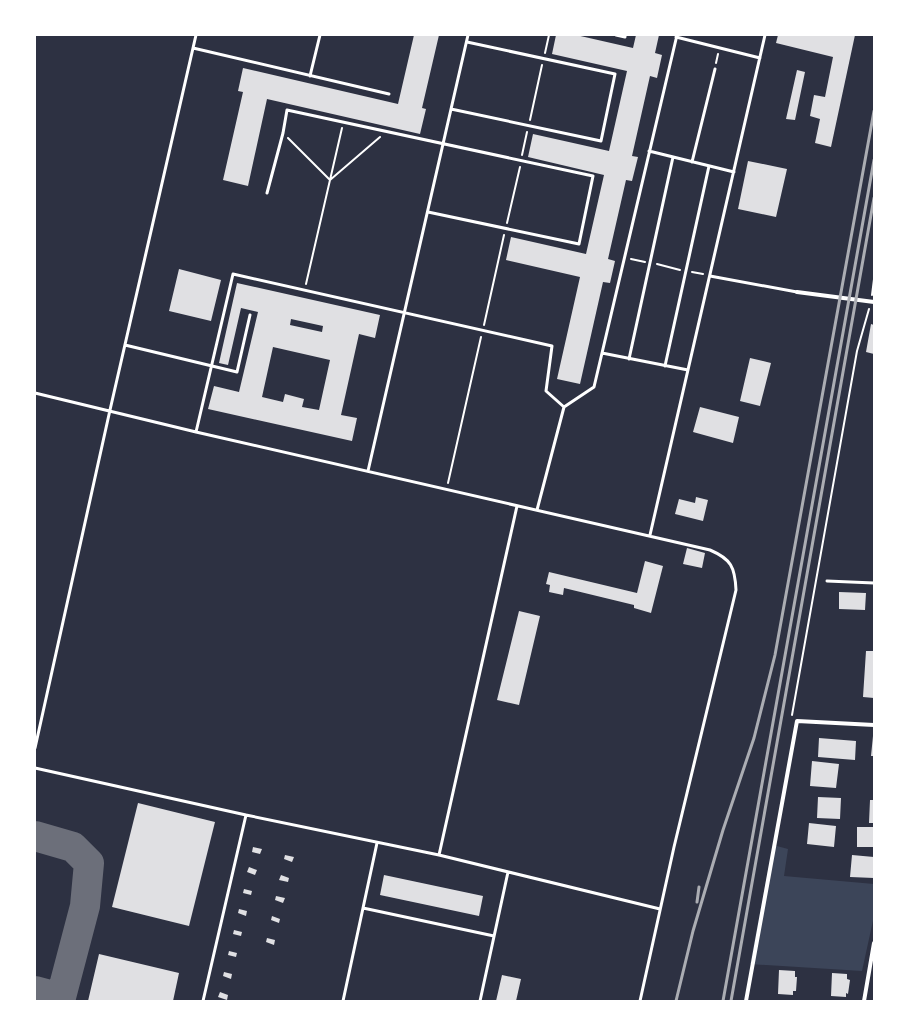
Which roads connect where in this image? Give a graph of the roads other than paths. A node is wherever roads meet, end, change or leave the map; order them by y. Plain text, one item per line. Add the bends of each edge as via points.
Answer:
1 (196, 35) edge
2 (320, 35) edge
3 (468, 35) edge
4 (616, 35) edge
5 (625, 35) edge
6 (765, 35) edge
7 (676, 36) edge
8 (467, 42) junction
9 (193, 48) junction
10 (760, 58) junction
11 (715, 68) road end
12 (310, 76) junction
13 (390, 94) dead end
14 (451, 109) junction
15 (443, 145) junction
16 (649, 151) junction
17 (673, 157) junction
18 (692, 162) junction
19 (709, 166) junction
20 (734, 172) junction
21 (268, 193) dead end
22 (428, 212) junction
23 (710, 276) junction
24 (797, 292) joint
25 (873, 302) edge
26 (404, 314) junction
27 (250, 315) dead end
28 (125, 345) junction
29 (602, 353) junction
30 (629, 359) junction
31 (665, 366) junction
32 (212, 367) junction
33 (688, 370) junction
34 (35, 393) edge
35 (564, 407) junction
36 (110, 410) junction
37 (196, 432) junction
38 (368, 471) junction
39 (517, 506) junction
40 (537, 510) junction
41 (650, 535) junction
42 (827, 581) dead end
43 (874, 583) edge
44 (874, 725) edge
45 (35, 748) edge
46 (35, 768) edge
47 (246, 815) junction
48 (377, 843) junction
49 (440, 855) junction
50 (508, 872) junction
51 (363, 908) junction
52 (660, 909) junction
53 (494, 936) junction
54 (874, 943) edge
55 (203, 1001) edge
56 (343, 1001) edge
57 (480, 1001) edge
58 (640, 1001) edge
59 (746, 1001) edge
60 (864, 1001) edge

1 - 9 lane
2 - 12 lane
3 - 8 lane
4 - 5 lane
6 - 10 lane
7 - 10 lane
7 - 16 lane
8 - 14 lane
8 - 14 lane via 615,74 601,141
9 - 12 lane
9 - 28 lane
10 - 20 lane
11 - 18 lane
12 - 13 lane
14 - 15 lane
15 - 21 lane via 287,110
15 - 22 lane
15 - 22 lane via 593,176 579,244
16 - 17 lane
16 - 29 lane
17 - 18 lane
17 - 30 lane
18 - 19 lane
19 - 20 lane
19 - 31 lane
20 - 23 lane
22 - 26 lane
23 - 24 lane
23 - 33 lane
24 - 25 street
26 - 32 lane via 234,274
26 - 35 lane via 552,346 546,391
26 - 38 lane
27 - 32 lane via 237,372
28 - 32 lane
28 - 36 lane
29 - 30 lane
29 - 35 lane via 594,387
30 - 31 lane
31 - 33 lane
32 - 37 lane
33 - 41 lane
34 - 36 lane
35 - 40 lane
36 - 37 lane
36 - 45 lane
37 - 38 lane
38 - 39 lane
39 - 40 lane
39 - 49 lane
40 - 41 lane
41 - 52 lane via 723,555 735,576 736,590
42 - 43 lane
44 - 59 street via 797,721
46 - 47 lane
47 - 48 lane
47 - 55 lane
48 - 49 lane
48 - 51 lane
49 - 50 lane
50 - 52 lane
50 - 53 lane
51 - 53 lane
51 - 56 lane
52 - 58 lane
53 - 57 lane
54 - 60 street

